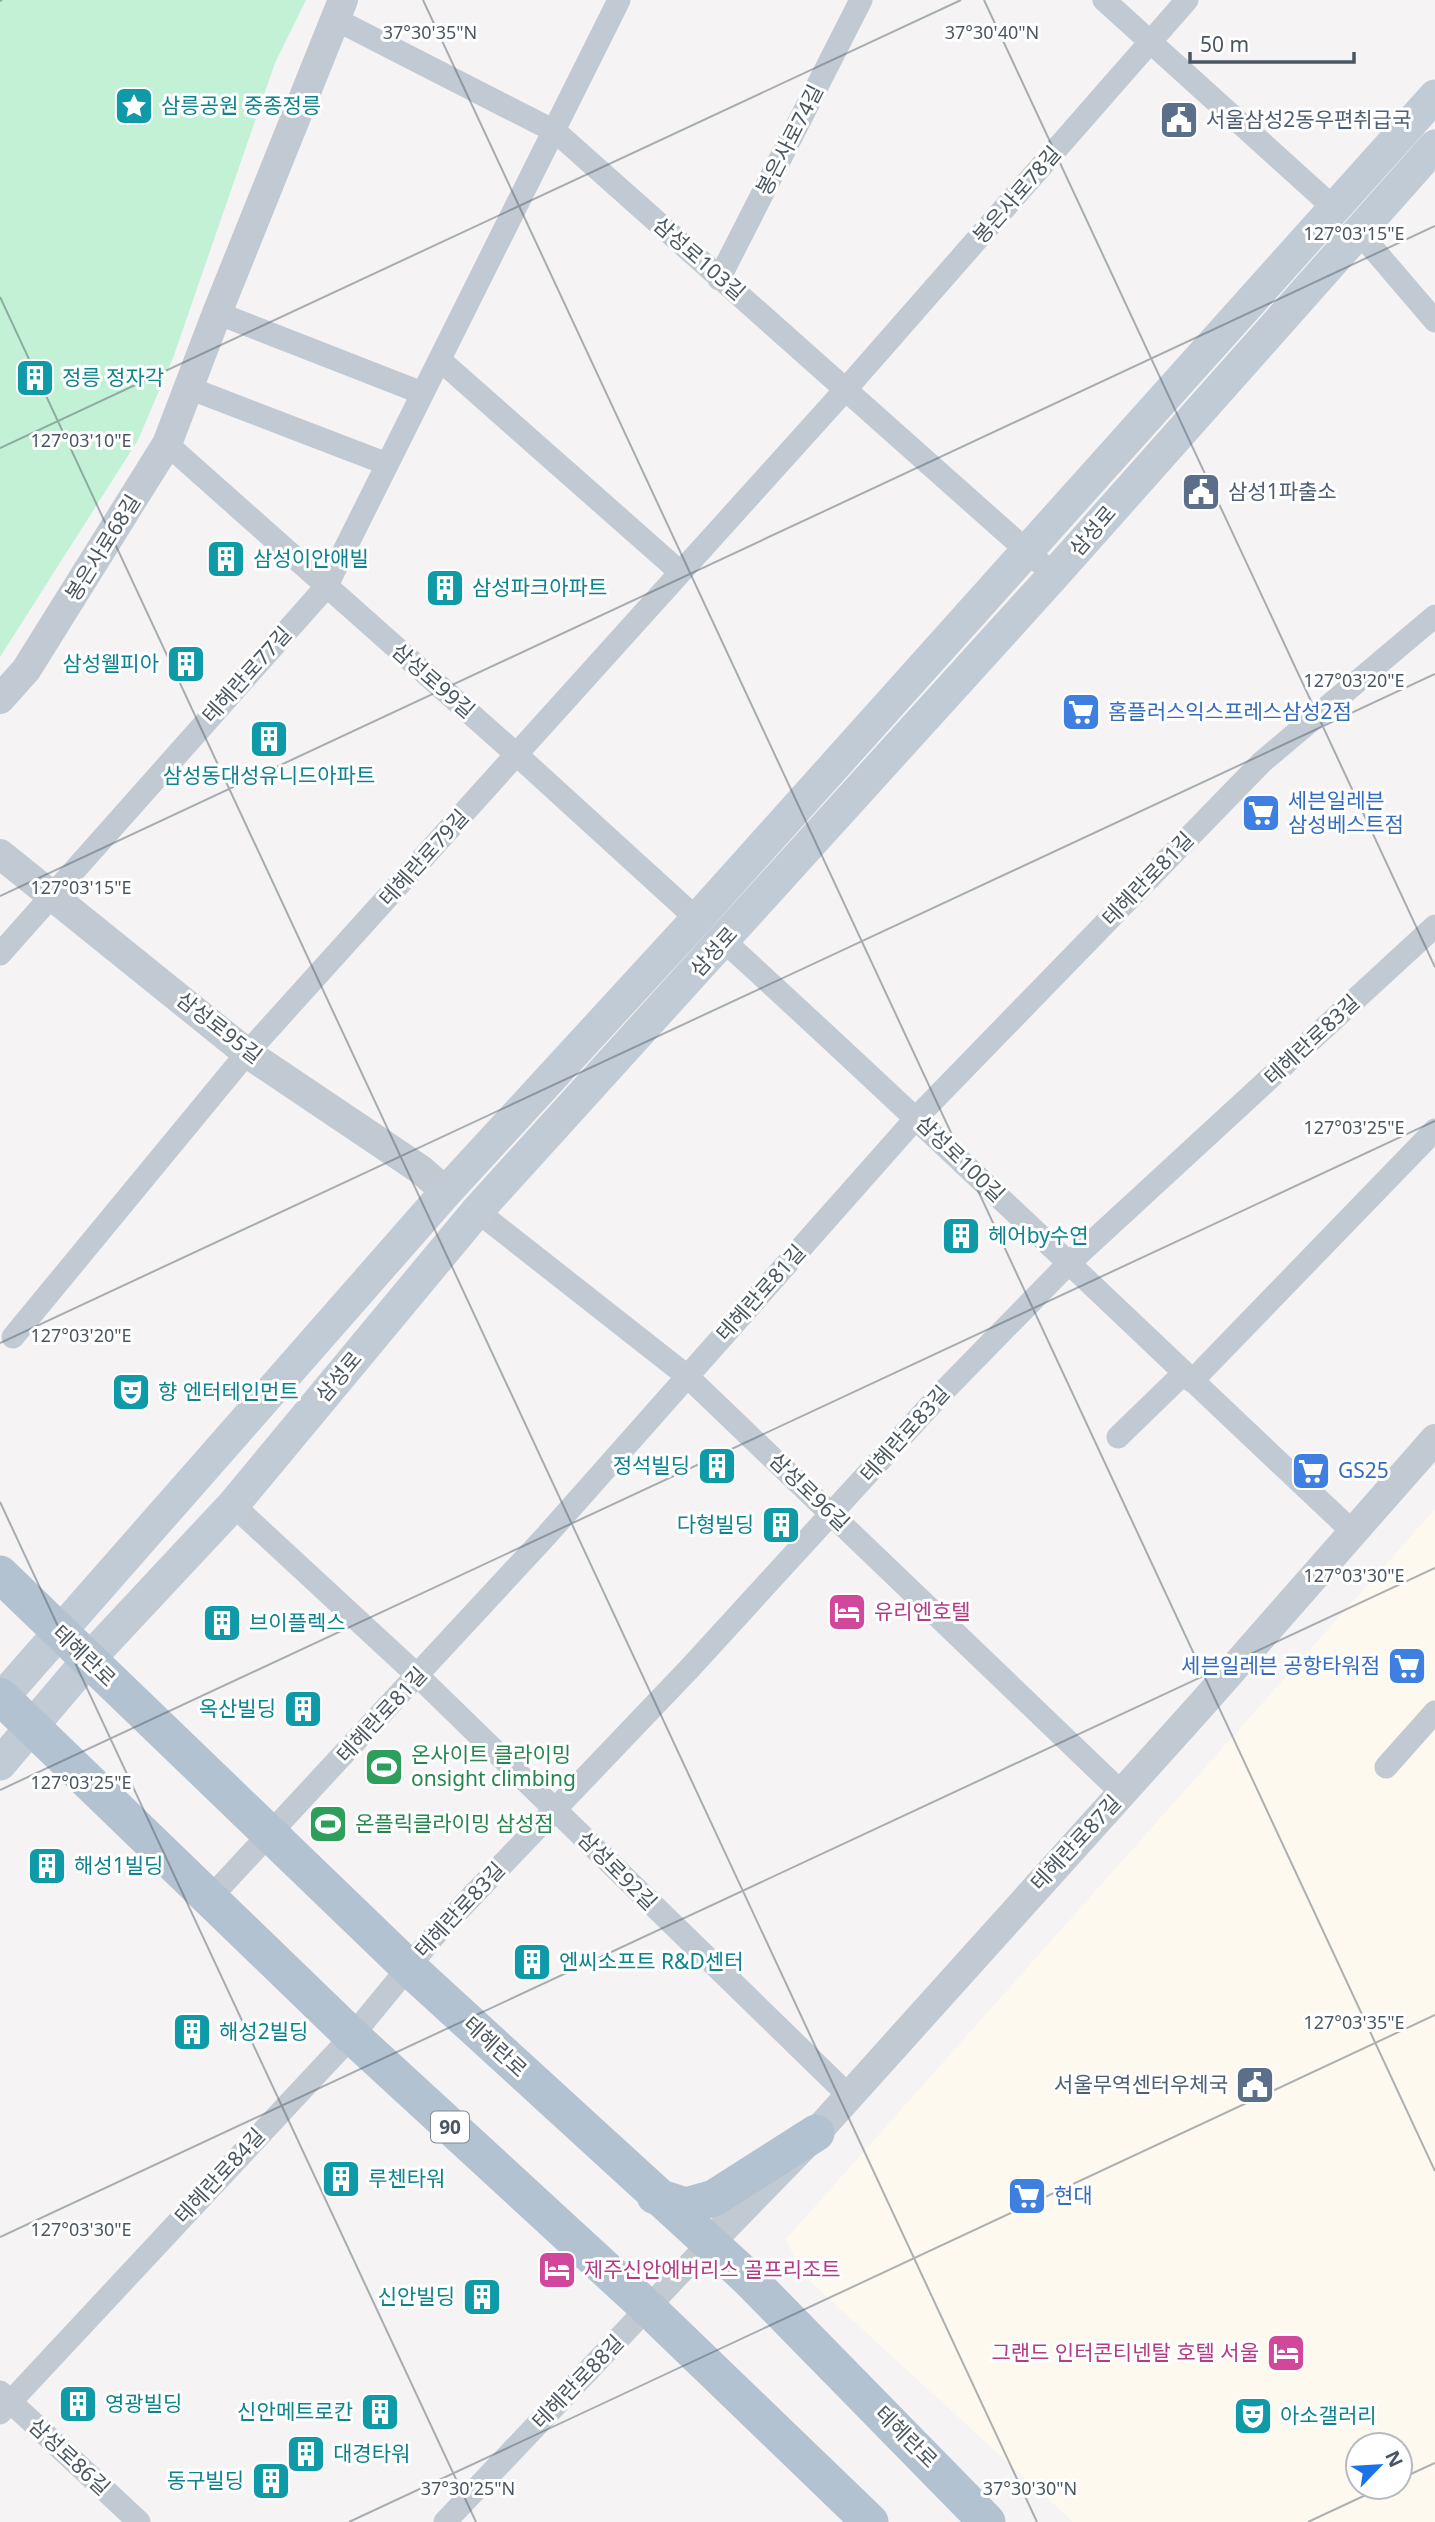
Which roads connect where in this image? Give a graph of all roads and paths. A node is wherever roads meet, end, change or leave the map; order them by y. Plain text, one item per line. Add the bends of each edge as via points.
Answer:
1 (619, 0) edge
2 (861, 0) edge
3 (1104, 0) edge
4 (1187, 0) edge
5 (339, 9) edge
6 (1150, 42) junction
7 (1435, 96) edge
8 (556, 132) junction
9 (1435, 146) edge
10 (1347, 220) junction
11 (719, 279) junction
12 (217, 313) junction
13 (1435, 321) edge
14 (440, 360) junction
15 (190, 388) junction
16 (846, 389) junction
17 (422, 393) junction
18 (167, 444) junction
19 (387, 464) junction
20 (1028, 551) junction
21 (680, 572) junction
22 (1054, 575) junction
23 (326, 587) junction
24 (1435, 616) edge
25 (0, 699) edge
26 (517, 755) junction
27 (0, 854) edge
28 (53, 895) junction
29 (696, 919) junction
30 (1433, 928) edge
31 (724, 941) junction
32 (0, 954) edge
33 (247, 1053) junction
34 (917, 1117) junction
35 (1435, 1130) edge
36 (446, 1192) junction
37 (477, 1211) junction
38 (1068, 1264) junction
39 (13, 1337) dead end
40 (687, 1376) junction
41 (1187, 1378) junction
42 (1118, 1437) dead end
43 (1435, 1439) edge
44 (233, 1504) junction
45 (832, 1514) junction
46 (1353, 1532) junction
47 (0, 1574) edge
48 (59, 1631) junction
49 (89, 1659) junction
50 (418, 1676) junction
51 (1, 1698) edge
52 (1435, 1712) edge
53 (34, 1727) junction
54 (0, 1764) edge
55 (1386, 1767) dead end
56 (1122, 1793) junction
57 (554, 1808) junction
58 (270, 1835) junction
59 (209, 1899) junction
60 (408, 1967) junction
61 (352, 2036) junction
62 (848, 2095) junction
63 (816, 2133) junction
64 (655, 2196) junction
65 (710, 2242) junction
66 (649, 2309) junction
67 (4, 2402) edge
68 (139, 2522) edge
69 (445, 2522) edge
70 (870, 2522) edge
71 (987, 2522) edge

1 - 8 street, 테헤란로77길
2 - 11 street, 봉은사로74길
3 - 6 street
4 - 6 street, 봉은사로78길
5 - 8 street, 삼성로103길
5 - 12 street, 봉은사로68길
6 - 10 street
6 - 16 street, 봉은사로78길
7 - 10 main road, 삼성로
8 - 11 street, 삼성로103길
8 - 14 street, 테헤란로77길
9 - 10 main road, 삼성로
10 - 13 street
10 - 20 main road, 삼성로
10 - 22 main road, 삼성로
11 - 16 street, 삼성로103길
12 - 15 street, 봉은사로68길
12 - 17 street
14 - 17 street, 테헤란로77길
14 - 21 street
15 - 18 street, 봉은사로68길
15 - 19 street
16 - 20 street, 삼성로103길
16 - 21 street, 테헤란로79길
17 - 19 street, 테헤란로77길
18 - 23 street, 삼성로99길
18 - 25 street, 봉은사로68길 via 26,670
19 - 23 street, 테헤란로77길
20 - 22 street, 삼성로103길
20 - 29 main road, 삼성로
21 - 26 street, 테헤란로79길
22 - 31 main road, 삼성로
23 - 26 street, 삼성로99길
23 - 28 street, 테헤란로77길
24 - 34 street, 테헤란로81길 via 1262,762
26 - 29 street, 삼성로99길
26 - 33 street, 테헤란로79길
27 - 28 street, 삼성로95길
28 - 32 street, 테헤란로77길
28 - 33 street, 삼성로95길
29 - 36 main road, 삼성로
30 - 38 street, 테헤란로83길
31 - 34 street, 삼성로100길
31 - 37 main road, 삼성로
33 - 36 street, 삼성로95길 via 421,1170
33 - 39 street, 테헤란로79길
34 - 38 street, 삼성로100길
34 - 40 street, 테헤란로81길
35 - 41 street
36 - 48 main road, 삼성로
37 - 40 street, 삼성로96길
37 - 44 main road, 삼성로
38 - 41 street, 삼성로100길
38 - 45 street, 테헤란로83길
40 - 45 street, 삼성로96길
40 - 50 street, 테헤란로81길
41 - 42 street
41 - 46 street, 삼성로100길
43 - 46 street, 테헤란로87길
44 - 49 main road, 삼성로
44 - 50 street, 삼성로92길
45 - 56 street, 삼성로96길
45 - 57 street, 테헤란로83길
46 - 56 street, 테헤란로87길
47 - 48 main road, 테헤란로
48 - 49 main road, 테헤란로
48 - 51 main road, 삼성로
49 - 53 main road, 삼성로
49 - 58 main road, 테헤란로
50 - 57 street, 삼성로92길
50 - 58 street, 테헤란로81길
51 - 53 main road, 90
52 - 55 street
53 - 54 main road, 삼성로
53 - 59 main road, 90
56 - 62 street, 테헤란로87길
57 - 60 street, 테헤란로83길
57 - 62 street, 삼성로92길
58 - 59 street, 테헤란로81길
58 - 60 main road, 테헤란로
59 - 61 main road, 90
60 - 61 street, 테헤란로84길
60 - 64 main road, 테헤란로
61 - 66 main road, 90
61 - 67 street, 테헤란로84길
62 - 63 street, 테헤란로87길
63 - 64 main road via 702,2203 686,2206
63 - 65 street, 테헤란로87길
64 - 65 main road, 테헤란로
65 - 66 street, 테헤란로88길
65 - 71 main road, 테헤란로
66 - 69 street, 테헤란로88길
66 - 70 main road, 90
67 - 68 street, 삼성로86길

